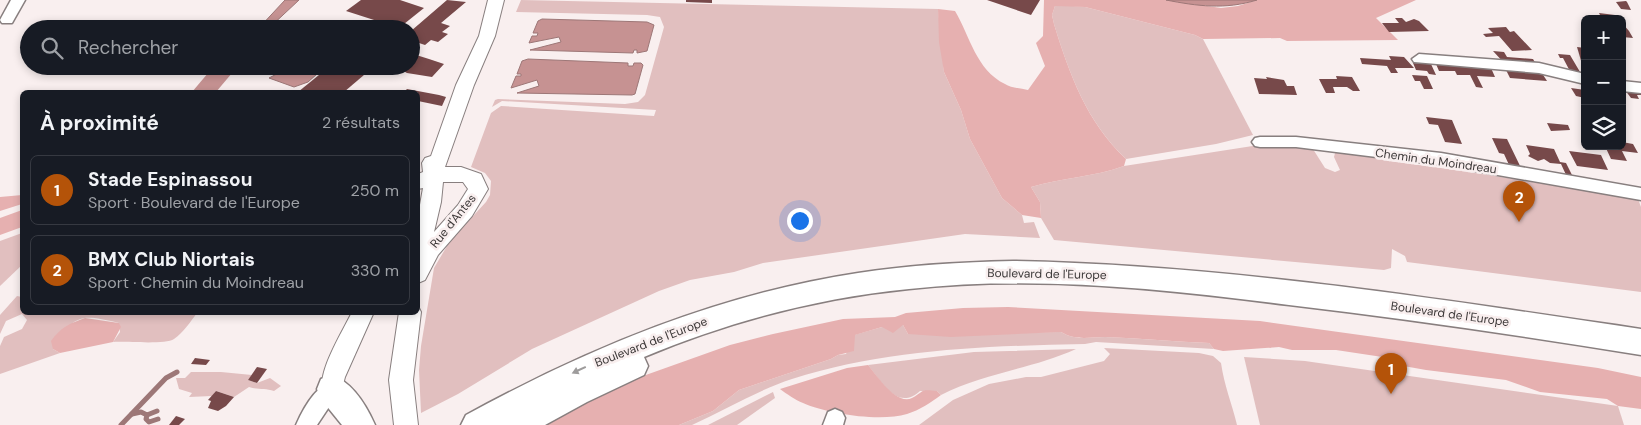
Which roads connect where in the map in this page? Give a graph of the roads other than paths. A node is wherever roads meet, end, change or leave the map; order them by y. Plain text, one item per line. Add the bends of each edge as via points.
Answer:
1 (18, 0) edge
2 (496, 0) edge
3 (7, 20) dead end
4 (1419, 59) dead end
5 (1581, 78) edge
6 (1626, 86) edge
7 (1641, 88) edge
8 (1260, 142) dead end
9 (425, 186) edge
10 (1641, 194) edge
11 (420, 235) edge
12 (420, 269) edge
13 (362, 315) edge
14 (410, 315) edge
15 (1641, 342) edge
16 (1641, 359) edge
17 (332, 389) junction
18 (406, 424) edge
19 (306, 425) edge
20 (359, 425) edge
21 (477, 425) edge
22 (515, 425) edge

1 - 3 street
2 - 9 street, Rue d'Antes via 487,36 465,85 440,158
4 - 5 street via 1539,68
6 - 7 street
8 - 10 street, Chemin du Moindreau via 1296,142 1441,159
9 - 11 street, Rue d'Antes
9 - 12 street, Rue d'Antes via 470,177 478,189 470,203 426,253
13 - 17 street via 333,377
14 - 18 street via 401,380
15 -> 21 highway, Boulevard de l'Europe via 1417,309 1198,282 1051,273 951,274 828,289 700,322 572,374
16 - 22 highway, Boulevard de l'Europe via 1214,300 1052,289 955,290 854,302 735,329 632,366
17 - 19 street
17 - 20 highway

